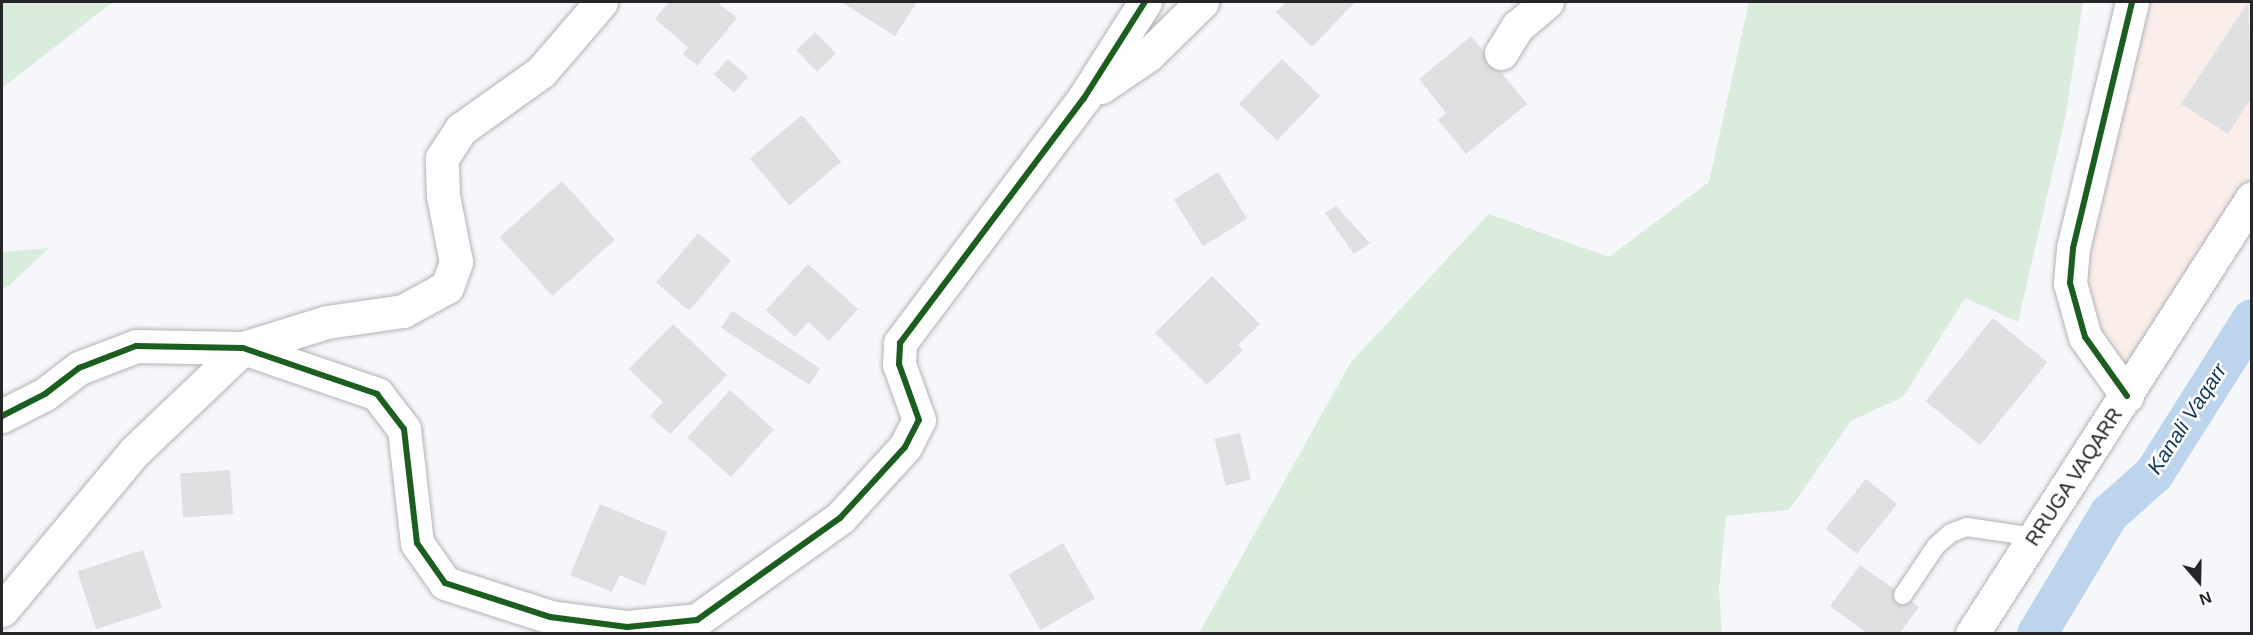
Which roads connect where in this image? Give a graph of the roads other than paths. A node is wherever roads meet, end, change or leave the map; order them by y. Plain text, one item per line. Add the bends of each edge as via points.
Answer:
1 (601, 2) edge
2 (1146, 2) edge
3 (1202, 2) edge
4 (1547, 2) edge
5 (2132, 2) edge
6 (1501, 53) dead end
7 (1084, 98) junction
8 (2252, 198) edge
9 (243, 348) junction
10 (2127, 396) junction
11 (2, 416) edge
12 (2035, 537) junction
13 (1903, 596) dead end
14 (2, 610) edge
15 (1972, 633) edge

1 - 9 street via 541,72 461,129 442,158 443,196 456,262 447,287 403,311 316,325
2 - 7 street
3 - 7 street via 1148,54
4 - 6 street via 1517,27
5 - 10 street via 2073,248 2070,283 2085,337
7 - 9 street via 900,344 899,364 919,420 905,447 840,518 697,620 627,627 550,617 445,583 417,543 404,429 377,394
8 - 10 street, RRUGA VAQARR
9 - 11 street via 136,346 79,368 45,394
9 - 14 street via 135,451
10 - 12 street, RRUGA VAQARR
12 - 13 lane via 1967,527 1951,533 1936,546
12 - 15 street, RRUGA VAQARR

